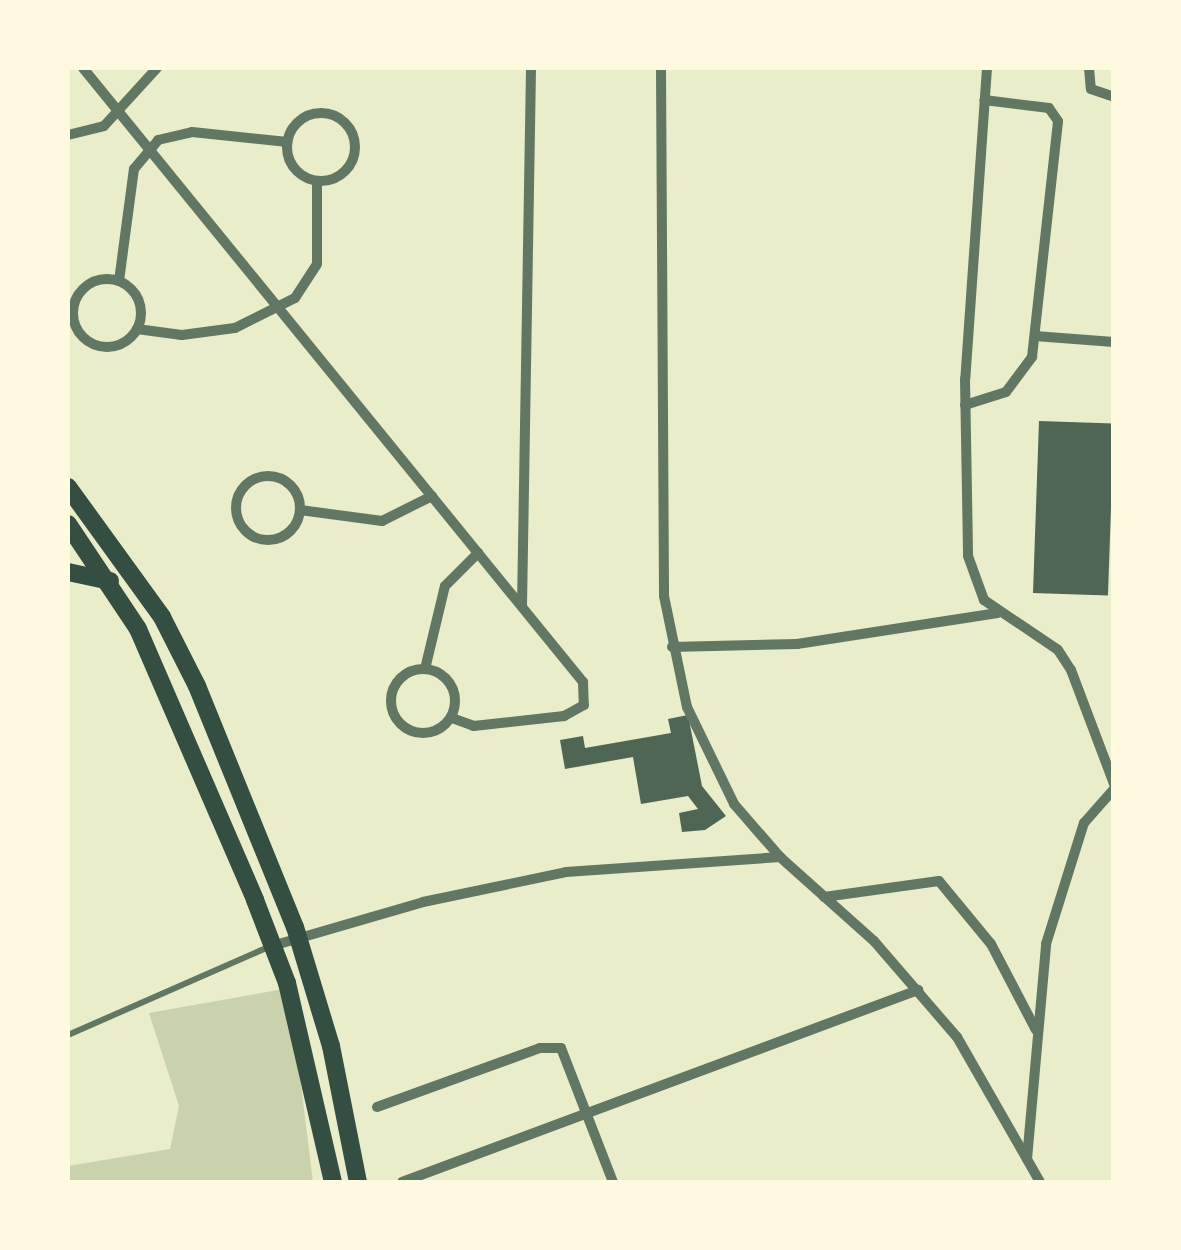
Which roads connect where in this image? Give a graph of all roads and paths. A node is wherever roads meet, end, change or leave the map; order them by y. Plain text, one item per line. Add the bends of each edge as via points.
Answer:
1 (83, 68) edge
2 (157, 68) edge
3 (530, 68) edge
4 (662, 68) edge
5 (987, 68) edge
6 (1089, 68) edge
7 (1114, 96) edge
8 (984, 100) junction
9 (121, 112) junction
10 (68, 135) edge
11 (287, 142) junction
12 (149, 147) junction
13 (317, 181) junction
14 (119, 280) junction
15 (280, 310) junction
16 (137, 329) junction
17 (1035, 336) junction
18 (1114, 342) edge
19 (965, 405) junction
20 (70, 496) edge
21 (432, 496) junction
22 (300, 510) junction
23 (68, 524) edge
24 (478, 553) junction
25 (68, 572) edge
26 (110, 581) junction
27 (522, 606) junction
28 (998, 613) junction
29 (672, 648) junction
30 (426, 668) junction
31 (452, 718) junction
32 (1114, 787) edge
33 (780, 857) junction
34 (824, 897) junction
35 (298, 938) junction
36 (272, 946) junction
37 (918, 990) junction
38 (1036, 1031) junction
39 (68, 1035) edge
40 (376, 1107) dead end
41 (587, 1111) junction
42 (1027, 1160) junction
43 (333, 1182) edge
44 (358, 1182) edge
45 (402, 1182) edge
46 (613, 1182) edge
47 (1040, 1182) edge

1 - 9 street
2 - 9 street
3 - 27 street
4 - 29 street via 664,596
5 - 8 street
6 - 7 street via 1091,88
8 - 17 street via 1049,108 1058,116
8 - 19 street
9 - 10 street via 94,131
9 - 12 street
11 - 12 street via 192,132
11 - 13 street via 291,163
11 - 13 street via 308,115 331,114 350,128 352,161 338,177
12 - 14 street via 131,180
12 - 15 street
13 - 15 street via 317,264
14 - 16 street via 141,306
14 - 16 street via 88,284 75,300 74,322 86,340 108,347
15 - 16 street via 218,331 166,335
15 - 21 street
17 - 18 street
17 - 19 street via 1016,384 998,398
19 - 28 street via 968,556 975,582
20 - 35 main road via 162,617 198,686
21 - 22 street via 382,521
21 - 24 street
22 - 22 street via 290,485 273,476 254,479 236,503 247,532 268,540 288,532
23 - 26 main road
24 - 27 street
24 - 30 street via 445,586
25 - 26 main road
26 - 36 main road via 170,696
27 - 31 street via 583,682 584,706 564,716 496,724
28 - 29 street via 817,642
28 - 32 street via 1058,650
29 - 33 street via 703,750 734,804
30 - 31 street via 452,686
30 - 31 street via 396,682 393,713 406,729 426,734
32 - 38 street via 1084,824 1061,883
33 - 34 street
33 - 35 street via 566,872
34 - 37 street
34 - 38 street via 939,881 991,944
35 - 36 street
35 - 44 main road via 330,1046
36 - 39 lane
36 - 43 main road
37 - 41 street
37 - 42 street via 957,1037
38 - 42 street
40 - 41 street via 550,1046 568,1056
41 - 45 street
41 - 46 street
42 - 47 street

